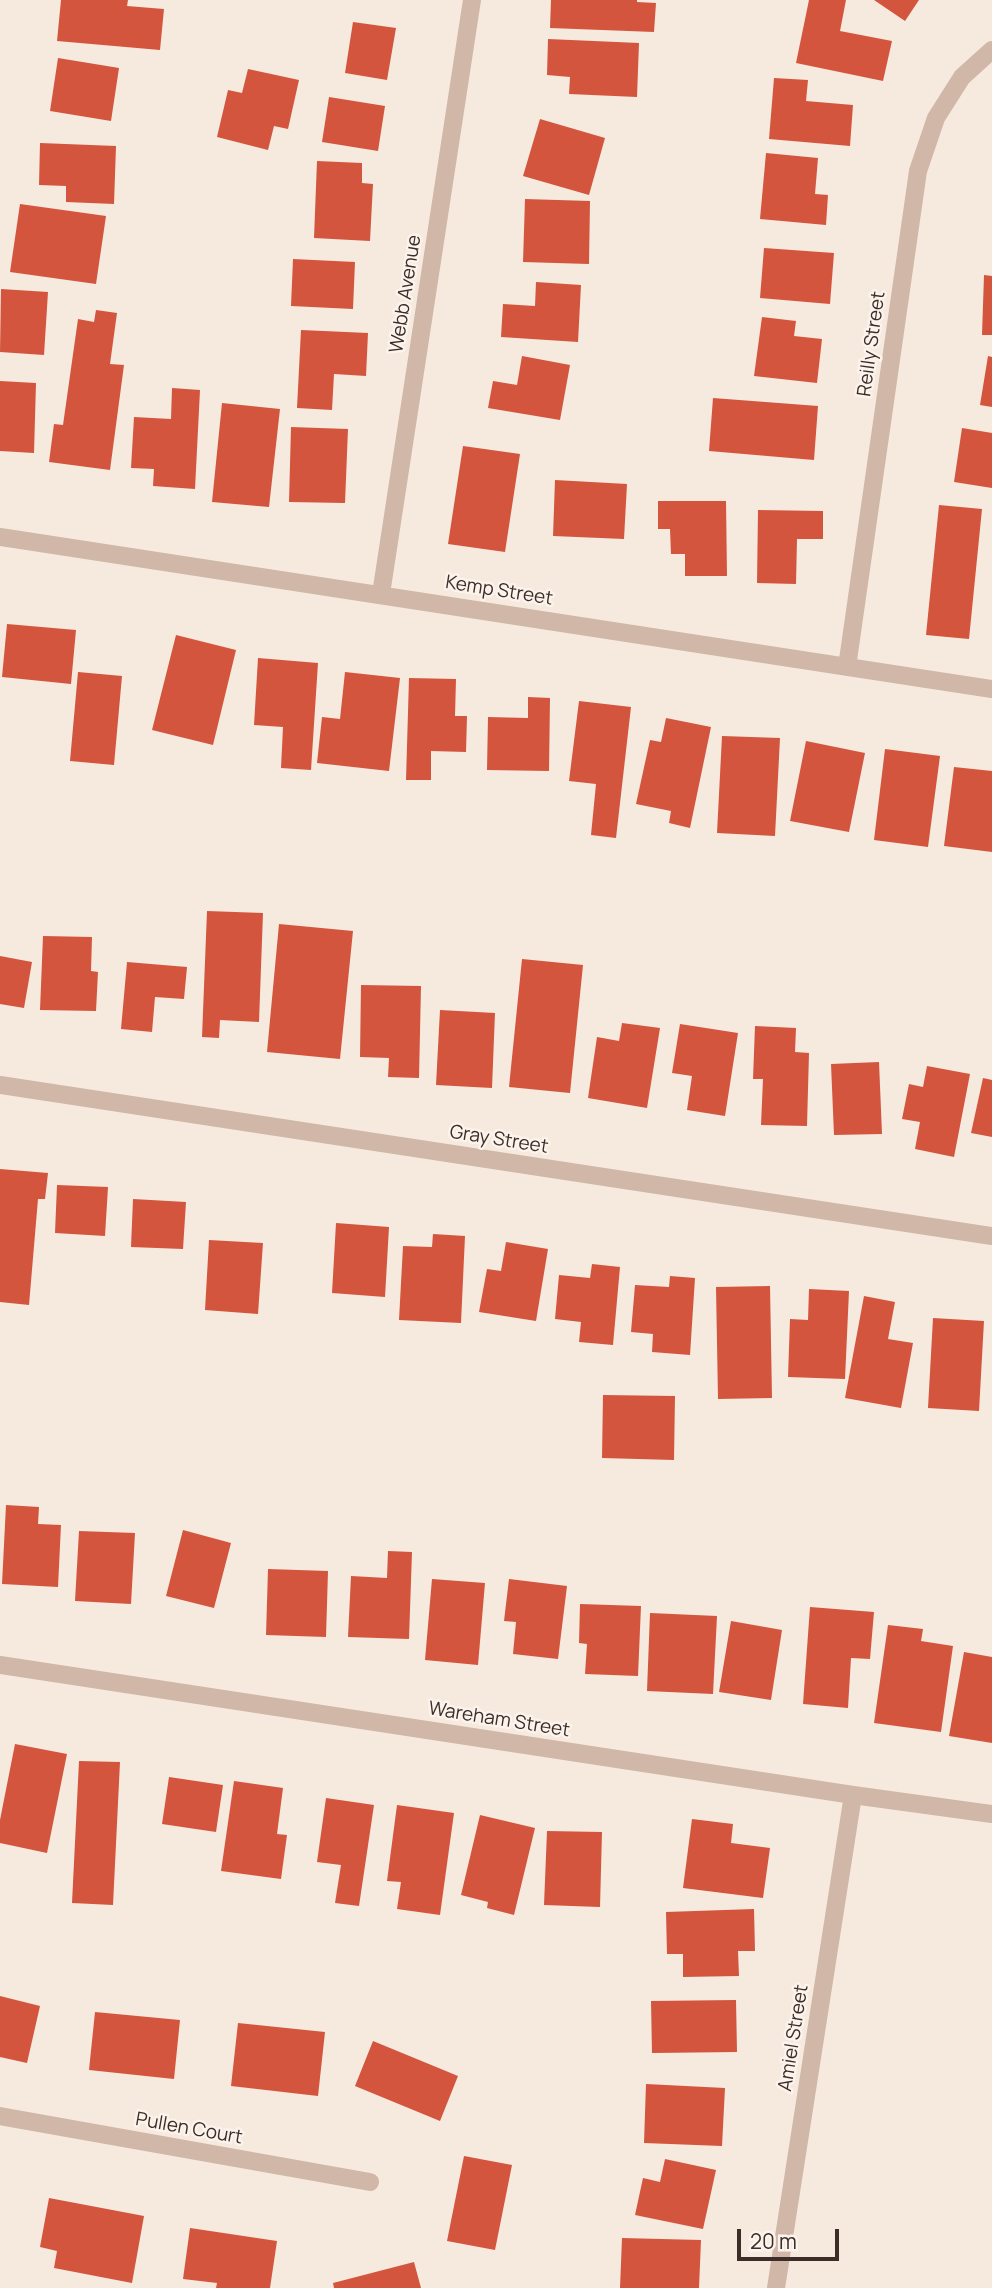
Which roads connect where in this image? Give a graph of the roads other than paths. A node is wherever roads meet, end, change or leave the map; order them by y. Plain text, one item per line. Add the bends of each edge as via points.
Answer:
1 (472, 0) edge
2 (992, 50) edge
3 (0, 537) edge
4 (381, 593) junction
5 (847, 667) junction
6 (992, 688) edge
7 (0, 1085) edge
8 (992, 1236) edge
9 (0, 1665) edge
10 (853, 1795) junction
11 (992, 1814) edge
12 (0, 2116) edge
13 (370, 2182) dead end
14 (776, 2288) edge

1 - 4 street, Webb Avenue
2 - 5 street, Reilly Street via 961,77 936,118 918,170
3 - 4 street, Kemp Street
4 - 5 street, Kemp Street
5 - 6 street, Kemp Street
7 - 8 street, Gray Street
9 - 10 street, Wareham Street
10 - 11 street, Wareham Street
10 - 14 street, Amiel Street
12 - 13 street, Pullen Court

